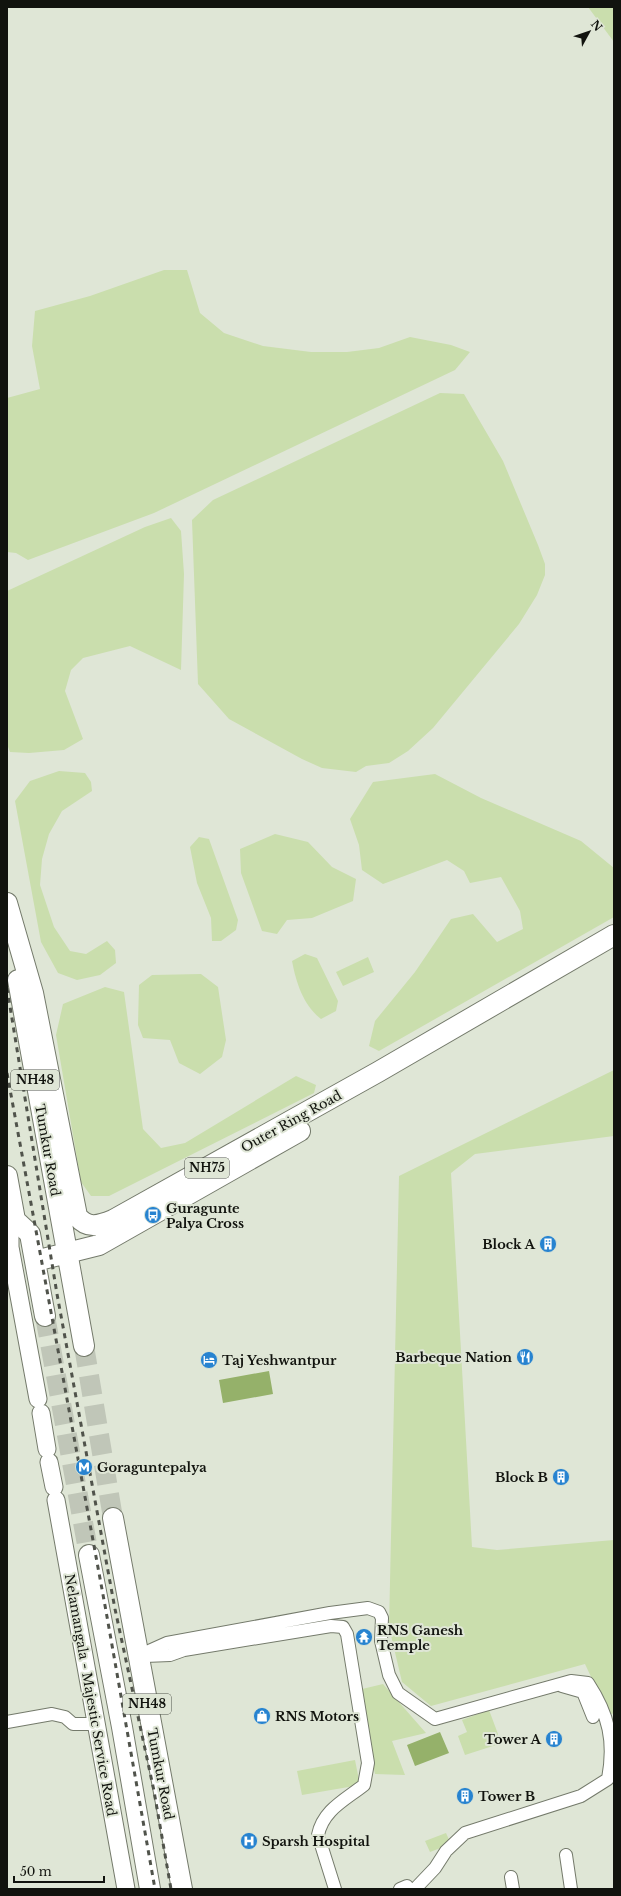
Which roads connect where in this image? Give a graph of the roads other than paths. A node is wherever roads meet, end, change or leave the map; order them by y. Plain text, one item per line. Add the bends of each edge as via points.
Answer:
1 (7, 905) edge
2 (614, 935) edge
3 (614, 951) edge
4 (7, 1176) edge
5 (15, 1220) junction
6 (67, 1252) junction
7 (35, 1261) junction
8 (12, 1282) edge
9 (45, 1316) tunnel mouth
10 (84, 1346) tunnel mouth
11 (113, 1518) tunnel mouth
12 (89, 1556) tunnel mouth
13 (330, 1613) junction
14 (331, 1626) junction
15 (138, 1656) junction
16 (555, 1685) junction
17 (593, 1717) dead end
18 (7, 1722) edge
19 (96, 1724) junction
20 (566, 1855) dead end
21 (407, 1888) edge
22 (126, 1889) edge
23 (150, 1889) edge
24 (182, 1889) edge
25 (335, 1889) edge
26 (571, 1889) edge

1 - 2 highway, Outer Ring Road / NH75 via 33,993 77,1216 90,1226 100,1226 113,1220 378,1072
1 - 6 highway, Tumkur Road / NH48 via 20,998
3 - 6 highway, Outer Ring Road / NH75 via 153,1215 99,1244
4 - 5 highway
5 - 7 highway via 30,1234
5 - 8 main road, Nelamangala - Majestic Service Road via 10,1232
6 - 7 highway, Outer Ring Road / NH75
6 - 10 highway, Tumkur Road / NH48
7 - 9 highway
8 - 19 main road, Nelamangala - Majestic Service Road via 40,1406
11 - 15 highway, Tumkur Road / NH48
12 - 23 highway, NH48
13 - 14 street
13 - 15 street via 167,1643
13 - 16 street via 368,1608 379,1612 382,1618 381,1641 388,1675 398,1693 435,1720
14 - 15 street via 184,1650 170,1655
14 - 25 street via 342,1627 346,1634 368,1763 364,1785 331,1810 323,1818 319,1828 318,1835
15 - 24 highway, Tumkur Road / NH48
16 - 17 street via 569,1686 583,1692
16 - 21 street via 571,1681 588,1683 597,1697 611,1737 612,1756 608,1779 581,1796 465,1833 446,1851 435,1868
18 - 19 street via 52,1714 65,1717 73,1724
19 - 22 main road, Nelamangala - Majestic Service Road
20 - 26 street

